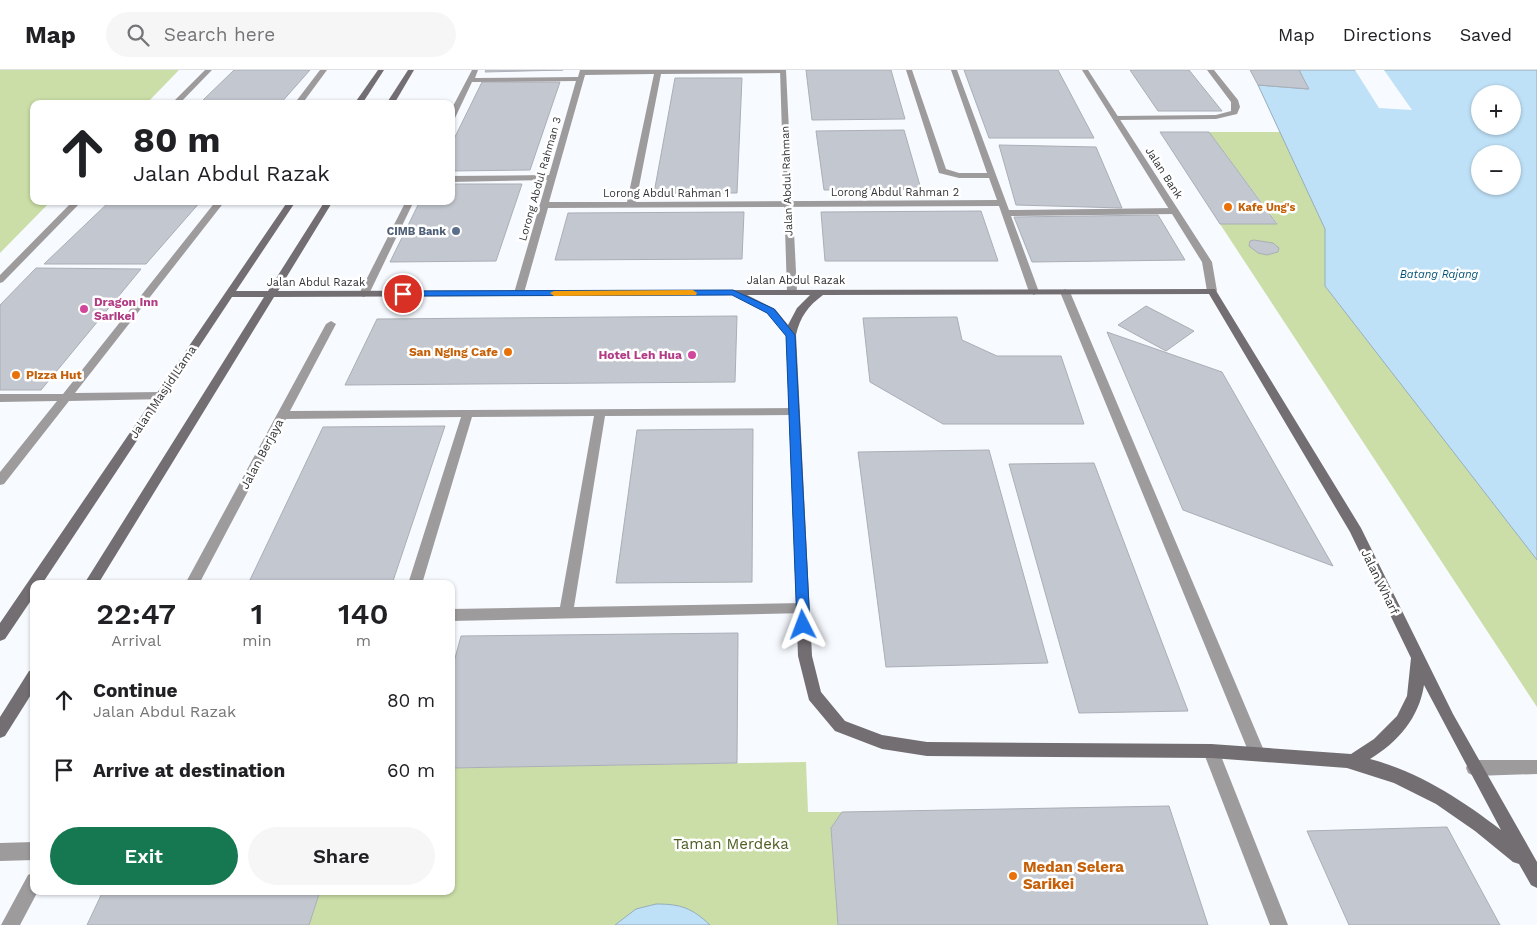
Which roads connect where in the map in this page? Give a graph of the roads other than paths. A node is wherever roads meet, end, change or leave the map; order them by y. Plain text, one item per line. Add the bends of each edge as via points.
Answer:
1 (209, 70) edge
2 (324, 70) edge
3 (381, 70) edge
4 (411, 70) edge
5 (475, 70) edge
6 (909, 70) edge
7 (954, 70) edge
8 (1085, 70) edge
9 (1210, 70) edge
10 (658, 71) edge
11 (783, 71) edge
12 (582, 74) edge
13 (470, 80) junction
14 (179, 100) edge
15 (301, 100) edge
16 (361, 100) edge
17 (392, 100) edge
18 (455, 110) edge
19 (1116, 118) junction
20 (992, 175) junction
21 (552, 177) junction
22 (455, 179) edge
23 (1002, 203) junction
24 (788, 204) junction
25 (74, 205) edge
26 (218, 205) edge
27 (289, 205) edge
28 (327, 205) edge
29 (408, 205) edge
30 (545, 205) junction
31 (631, 205) junction
32 (1175, 211) junction
33 (1005, 213) junction
34 (0, 280) edge
35 (1212, 291) junction
36 (733, 292) junction
37 (792, 292) junction
38 (821, 292) junction
39 (1034, 292) junction
40 (1065, 292) junction
41 (519, 293) junction
42 (230, 294) junction
43 (364, 294) junction
44 (271, 295) junction
45 (331, 324) dead end
46 (791, 335) junction
47 (161, 396) junction
48 (66, 397) junction
49 (0, 398) edge
50 (794, 411) junction
51 (600, 412) junction
52 (468, 414) junction
53 (282, 415) junction
54 (0, 481) edge
55 (37, 580) edge
56 (93, 580) edge
57 (194, 580) edge
58 (416, 580) edge
59 (30, 590) edge
60 (803, 609) junction
61 (566, 613) junction
62 (455, 615) edge
63 (0, 635) edge
64 (1418, 658) junction
65 (30, 682) edge
66 (0, 731) edge
67 (1211, 751) junction
68 (1257, 753) junction
69 (1352, 762) junction
70 (1537, 767) edge
71 (1474, 768) junction
72 (30, 851) edge
73 (0, 852) edge
74 (1527, 863) junction
75 (1537, 879) edge
76 (30, 888) edge
77 (10, 925) edge
78 (1279, 925) edge

1 - 14 street
2 - 15 street
3 - 16 street
4 - 17 street
5 - 13 street
6 - 20 street via 942,171 960,176
7 - 20 street
8 - 19 street, Jalan Bank
9 - 19 street via 1234,102 1234,112 1216,117
10 - 11 street
10 - 12 street
10 - 31 street
11 - 24 street, Jalan Abdul Rahman
12 - 13 street
12 - 21 street, Lorong Abdul Rahman 3
13 - 18 street
19 - 32 street, Jalan Bank
20 - 23 street
21 - 22 street
21 - 30 street, Lorong Abdul Rahman 3
23 - 24 street, Lorong Abdul Rahman 2
23 - 33 street
24 - 31 street, Lorong Abdul Rahman 1
24 - 37 street, Jalan Abdul Rahman
25 - 34 street
26 - 48 street
27 - 42 street, Jalan Masjid Lama
28 - 44 street
29 - 43 street
30 - 31 street, Lorong Abdul Rahman 1
30 - 41 street, Lorong Abdul Rahman 3
32 - 33 street
32 - 35 street, Jalan Bank via 1207,262
33 - 39 street
35 - 40 street, Jalan Abdul Razak
35 - 64 street, Jalan Wharf via 1356,531
36 - 37 street, Jalan Abdul Razak
36 - 41 street, Jalan Abdul Razak
36 - 46 street via 771,311
37 - 38 street, Jalan Abdul Razak
38 - 39 street, Jalan Abdul Razak
38 - 46 street via 800,309
39 - 40 street, Jalan Abdul Razak
40 - 68 street
41 - 43 street, Jalan Abdul Razak
42 - 44 street, Jalan Abdul Razak
42 - 47 street, Jalan Masjid Lama
43 - 44 street, Jalan Abdul Razak
44 - 56 street
45 - 53 street, Jalan Berjaya
46 - 50 street
47 - 48 street
47 - 55 street, Jalan Masjid Lama
48 - 49 street
48 - 54 street
50 - 51 street
50 - 60 street
51 - 52 street
51 - 61 street
52 - 53 street
52 - 58 street
53 - 57 street, Jalan Berjaya
59 - 63 street, Jalan Masjid Lama
60 - 61 street
60 - 67 street via 805,656 814,695 840,726 882,742 927,749
61 - 62 street
64 - 69 street via 1413,700 1400,726 1378,748
64 - 71 street, Jalan Wharf
65 - 66 street
67 - 68 street
67 - 78 street
68 - 69 street
69 - 74 street via 1408,780 1450,802 1485,826
70 - 71 street
71 - 74 street, Jalan Wharf
72 - 73 street
74 - 75 street, Jalan Wharf
76 - 77 street

